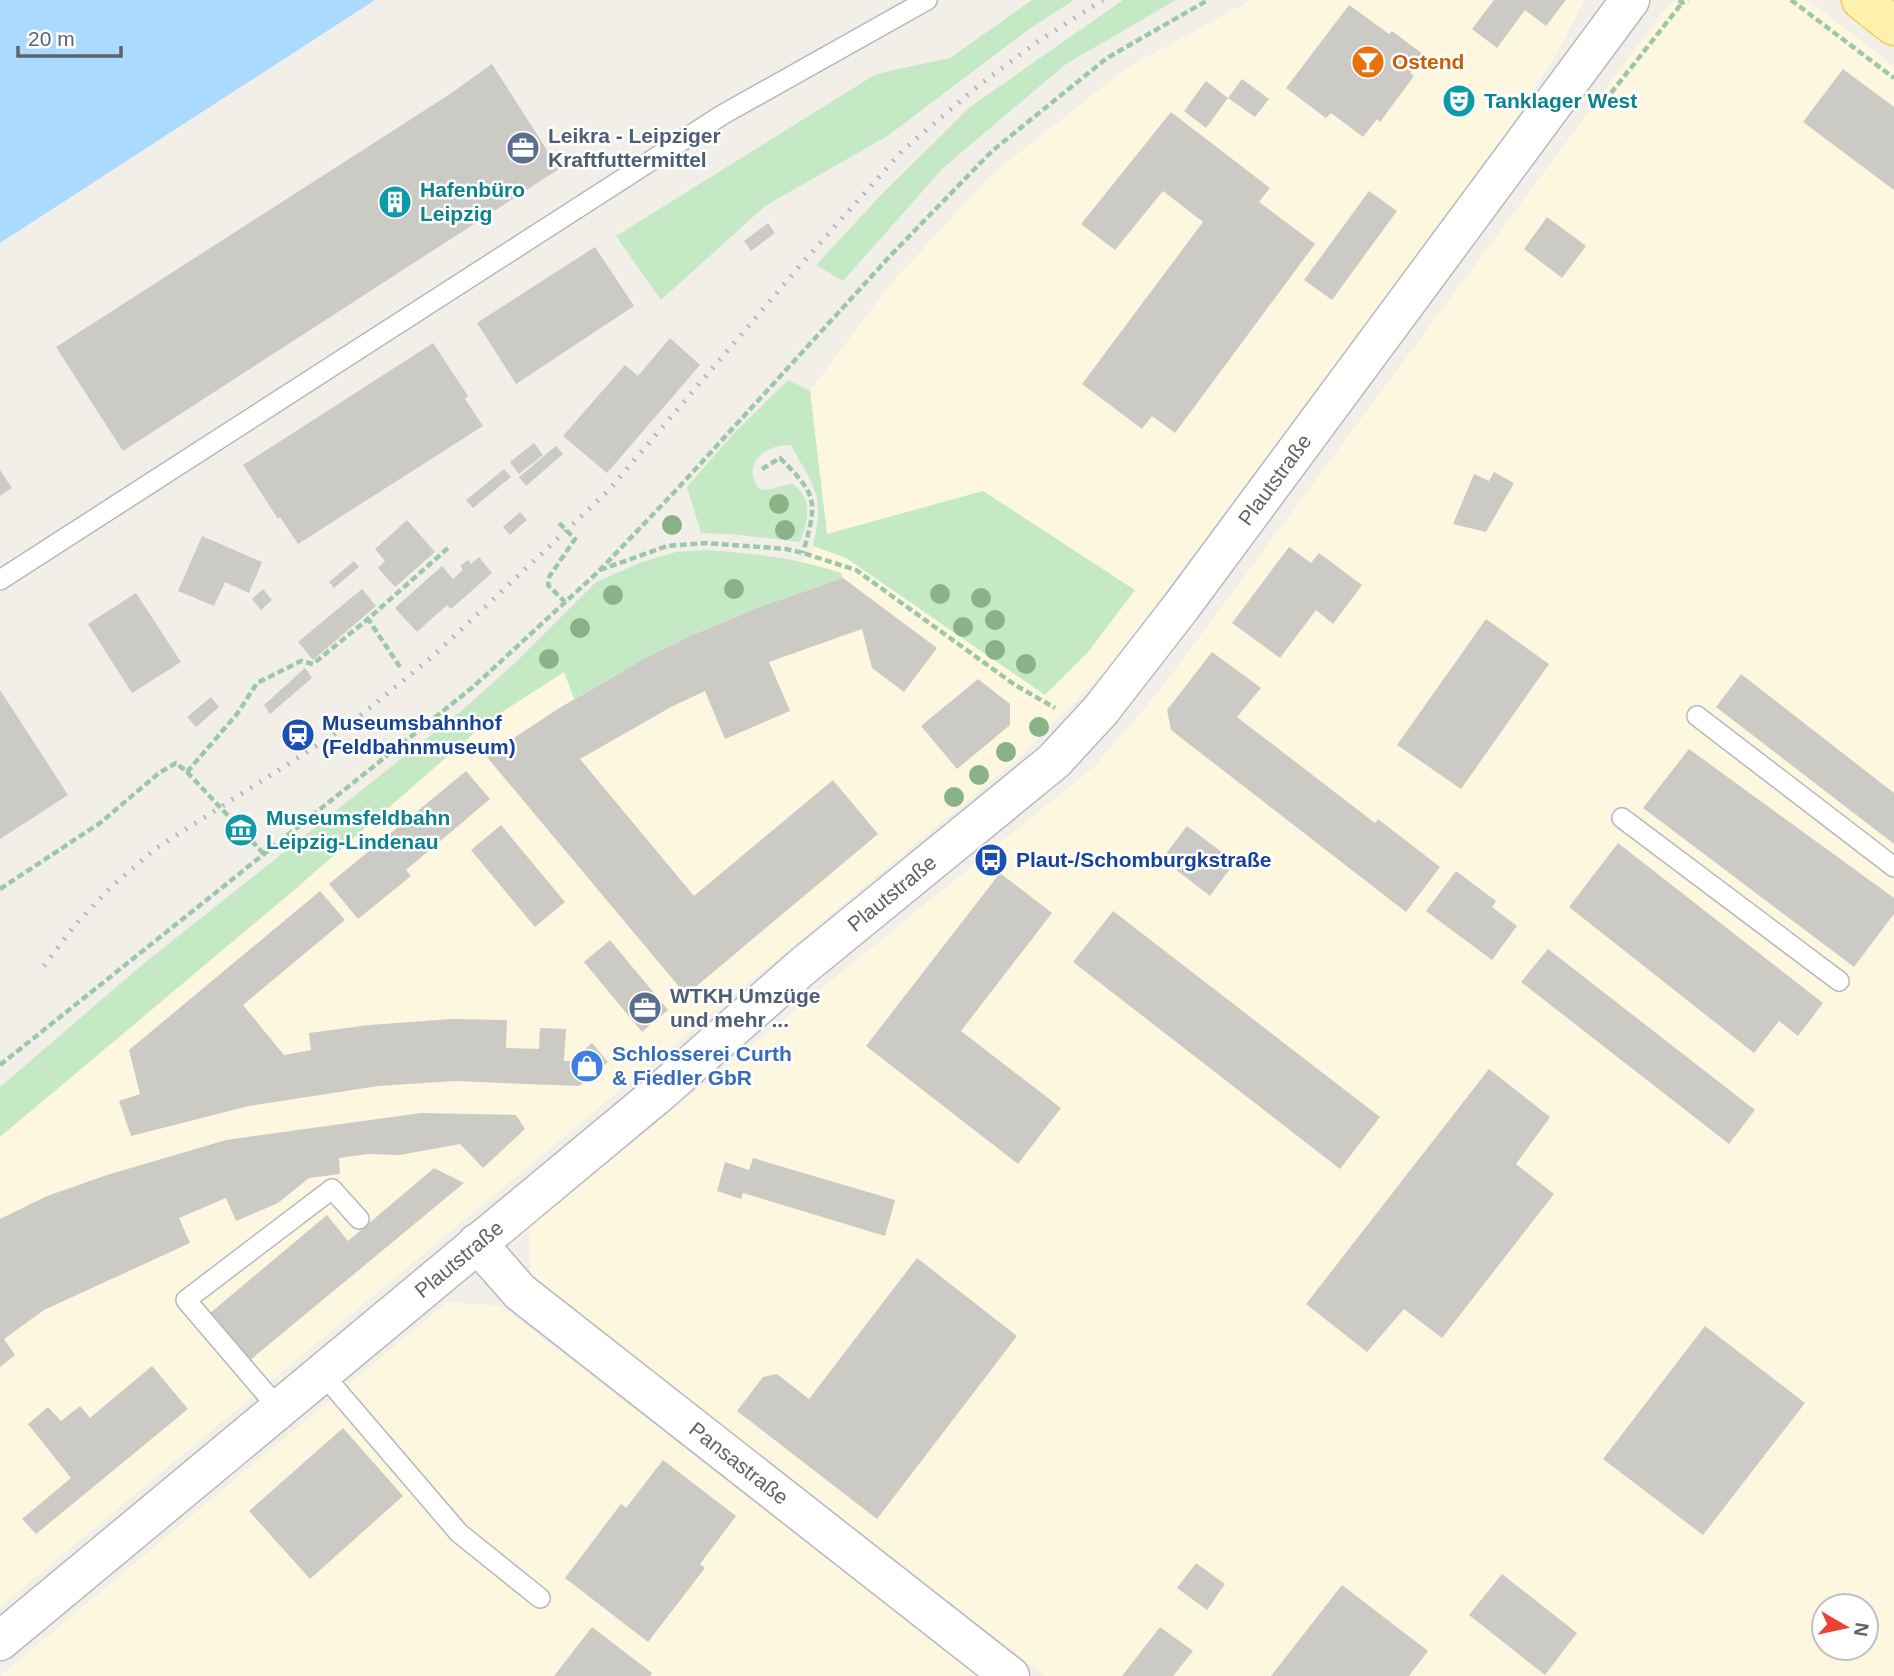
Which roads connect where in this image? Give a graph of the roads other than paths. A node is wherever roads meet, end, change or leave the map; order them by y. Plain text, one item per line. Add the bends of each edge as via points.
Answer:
1 (928, 0) edge
2 (1630, 0) edge
3 (1861, 0) edge
4 (1894, 26) edge
5 (0, 580) edge
6 (1697, 716) dead end
7 (1622, 818) dead end
8 (1894, 867) edge
9 (1839, 981) dead end
10 (359, 1219) dead end
11 (477, 1243) junction
12 (322, 1373) junction
13 (279, 1409) junction
14 (540, 1598) dead end
15 (0, 1641) edge
16 (1010, 1676) edge

1 - 5 lane via 722,115
2 - 11 main road, Plautstraße via 1181,607 1086,727 1054,761
3 - 4 main road
6 - 8 lane
7 - 9 lane
10 - 13 lane via 332,1189 186,1300
11 - 12 main road, Plautstraße
11 - 16 main road, Pansastraße via 520,1292
12 - 13 main road, Plautstraße
12 - 14 lane via 459,1533
13 - 15 main road, Plautstraße

